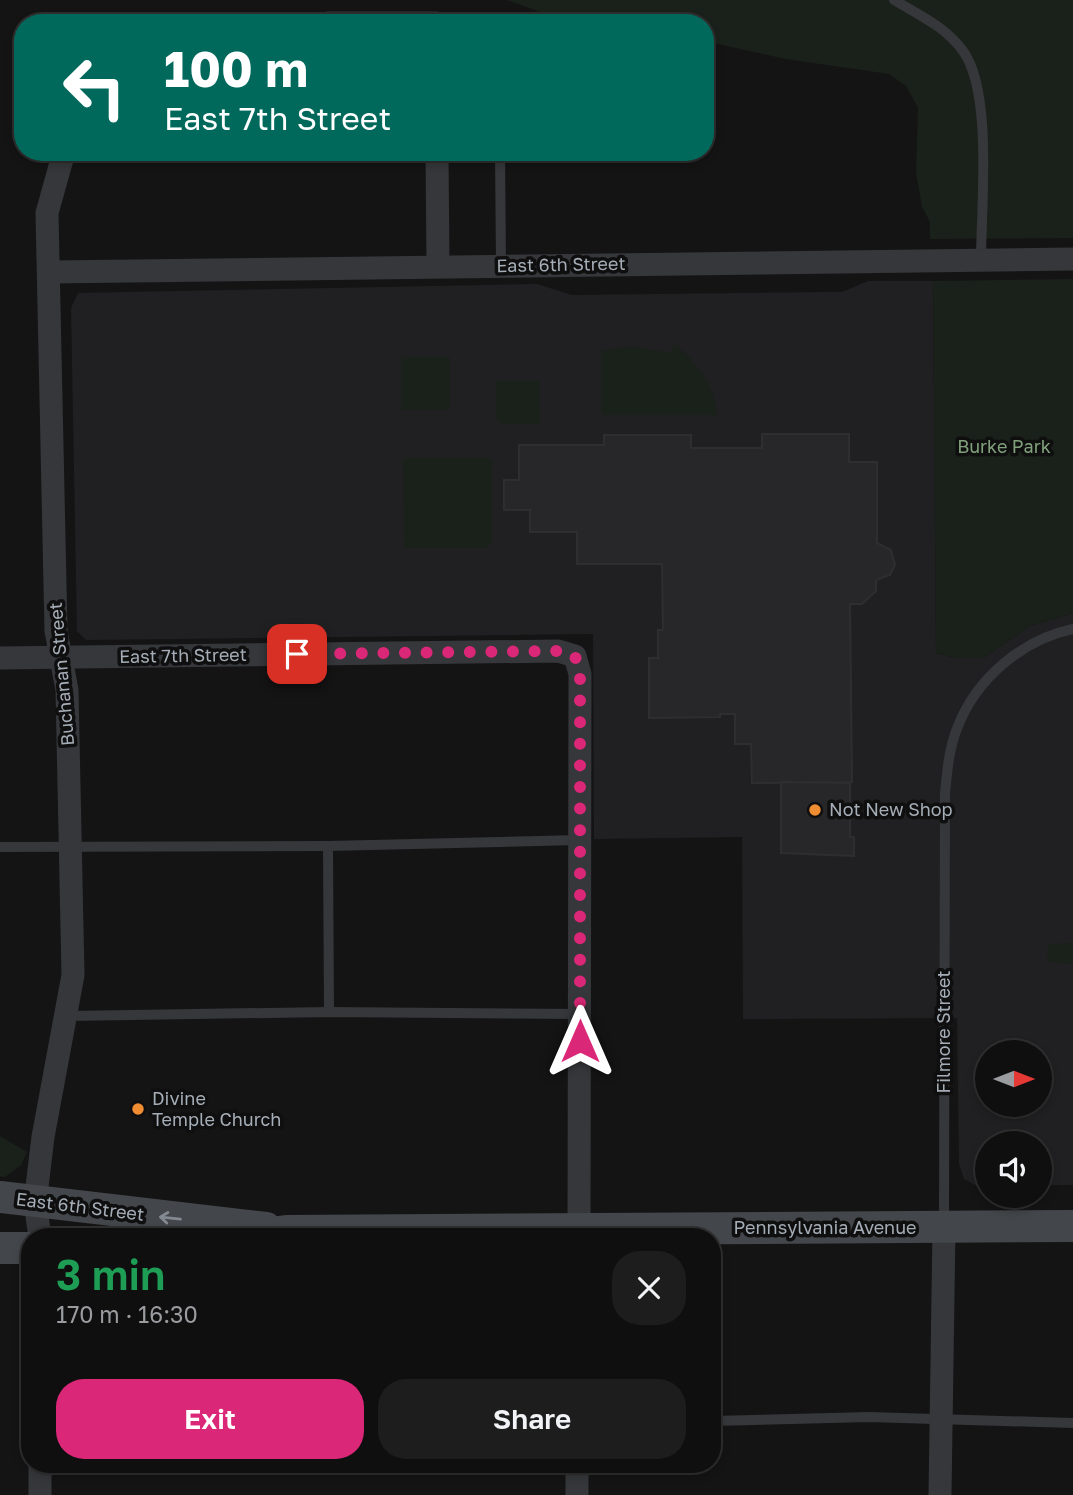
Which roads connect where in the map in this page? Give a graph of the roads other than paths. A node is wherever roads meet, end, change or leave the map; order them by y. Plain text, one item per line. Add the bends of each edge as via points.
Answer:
1 (894, 0) edge
2 (61, 161) edge
3 (437, 161) edge
4 (500, 161) edge
5 (1073, 259) edge
6 (981, 260) junction
7 (500, 265) junction
8 (438, 266) junction
9 (50, 272) junction
10 (1073, 629) edge
11 (61, 657) junction
12 (0, 658) edge
13 (579, 840) junction
14 (71, 846) junction
15 (328, 846) junction
16 (0, 847) edge
17 (329, 1012) junction
18 (580, 1014) junction
19 (68, 1016) junction
20 (0, 1197) edge
21 (35, 1203) junction
22 (1073, 1226) edge
23 (39, 1228) edge
24 (259, 1228) edge
25 (579, 1228) edge
26 (944, 1228) junction
27 (721, 1231) edge
28 (0, 1248) edge
29 (21, 1248) edge
30 (940, 1420) junction
31 (721, 1421) edge
32 (1073, 1423) edge
33 (40, 1473) edge
34 (578, 1473) edge
35 (40, 1495) edge
36 (577, 1495) edge
37 (940, 1495) edge

1 - 6 lane via 945,31 965,53 977,85
2 - 9 street, Buchanan Street via 47,212
3 - 8 street
4 - 7 lane
5 - 6 street, East 6th Street
6 - 7 street, East 6th Street
7 - 8 street, East 6th Street
8 - 9 street, East 6th Street
9 - 11 street, Buchanan Street via 56,631
10 - 26 lane, Filmore Street via 1024,649 987,679 957,728 948,765
11 - 12 street, East 7th Street
11 - 13 street, East 7th Street via 558,651 575,656 580,674
11 - 14 street, Buchanan Street via 67,690
13 - 15 lane
13 - 18 street
14 - 15 lane
14 - 16 lane
14 - 19 street, Buchanan Street via 73,975
15 - 17 lane
17 - 18 lane
17 - 19 lane
18 - 25 street
19 - 21 street, Buchanan Street via 52,1076
20 - 21 main road, East 6th Street
21 - 23 street, Buchanan Street
24 -> 21 main road, East 6th Street
22 - 26 main road, Pennsylvania Avenue
26 - 27 main road, Pennsylvania Avenue
26 - 30 street, Filmore Street
28 - 29 main road
30 - 31 lane
30 - 32 lane
30 - 37 street, Filmore Street
33 - 35 street
34 - 36 street

